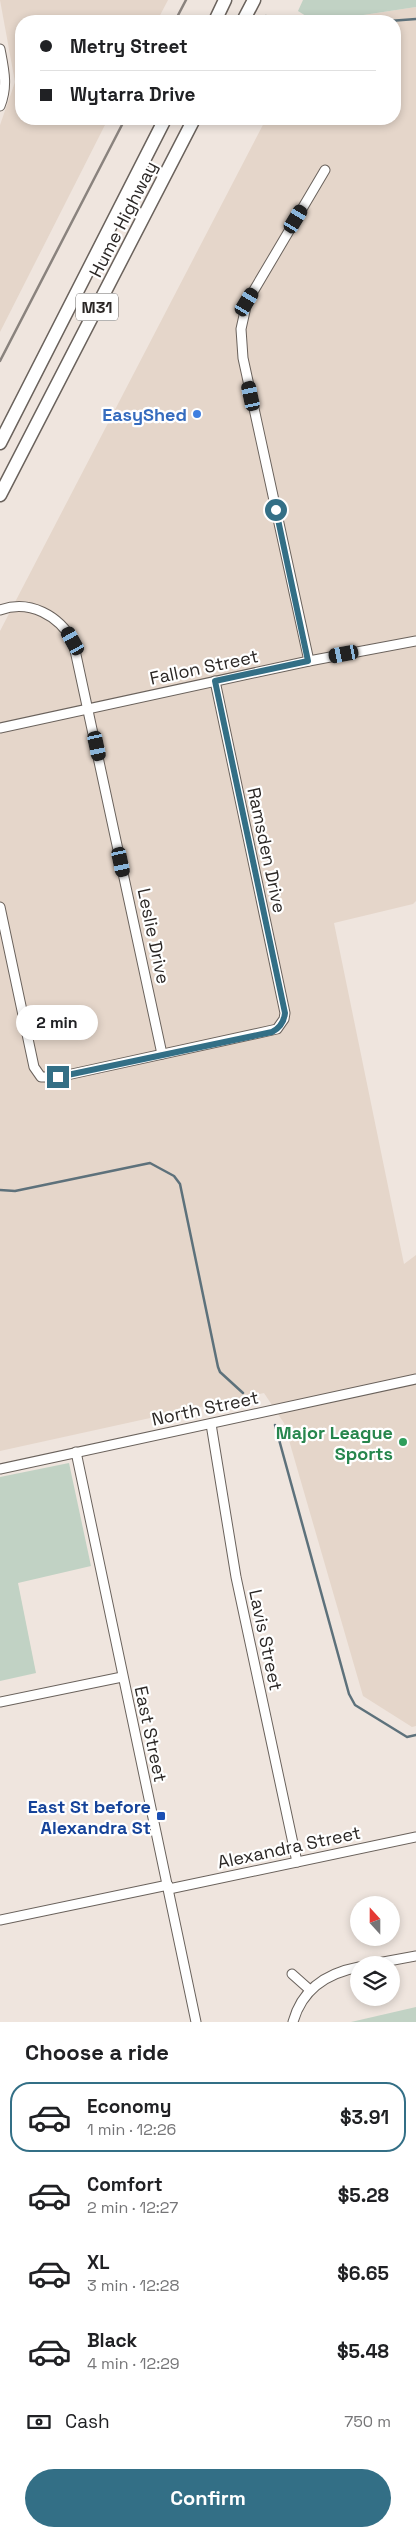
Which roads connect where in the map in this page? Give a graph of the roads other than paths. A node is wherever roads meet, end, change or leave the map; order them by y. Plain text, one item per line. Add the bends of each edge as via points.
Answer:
1 (226, 0) edge
2 (254, 0) edge
3 (218, 15) edge
4 (246, 15) edge
5 (0, 54) edge
6 (0, 106) edge
7 (162, 125) edge
8 (191, 125) edge
9 (325, 170) dead end
10 (0, 442) edge
11 (0, 495) edge
12 (0, 610) edge
13 (416, 640) edge
14 (308, 661) junction
15 (215, 681) junction
16 (89, 708) junction
17 (0, 728) edge
18 (0, 907) edge
19 (162, 1054) junction
20 (416, 1379) edge
21 (210, 1424) junction
22 (76, 1452) junction
23 (0, 1469) edge
24 (122, 1677) junction
25 (0, 1702) edge
26 (416, 1837) edge
27 (296, 1862) junction
28 (168, 1887) junction
29 (0, 1920) edge
30 (416, 1956) edge
31 (400, 1959) edge
32 (350, 1970) edge
33 (292, 1974) dead end
34 (310, 1990) junction
35 (196, 2022) edge
36 (293, 2022) edge

1 - 3 highway
2 - 4 highway
5 - 6 street via 6,78 5,95
7 - 10 highway, Hume Highway / M31
8 - 11 highway, Hume Highway / M31
9 - 14 street via 247,302 240,329 243,358
12 - 16 street, Leslie Drive via 16,607 37,609 59,622 73,641
13 - 14 street, Fallon Street
14 - 15 street, Fallon Street
15 - 16 street, Fallon Street
15 - 19 street, Ramsden Drive via 285,1013 281,1025 272,1032
16 - 17 street, Fallon Street
16 - 19 street, Leslie Drive
18 - 19 street via 34,1068 41,1077 58,1077
20 - 21 street, North Street
21 - 22 street, North Street
21 - 27 street, Lavis Street via 236,1576
22 - 23 street, North Street
22 - 24 street, East Street
24 - 25 street
24 - 28 street, East Street
26 - 27 street, Alexandra Street
27 - 28 street, Alexandra Street
28 - 29 street, Alexandra Street
28 - 35 street, East Street
30 - 31 street
32 - 34 street via 325,1977
33 - 34 street
34 - 36 street via 296,2010

